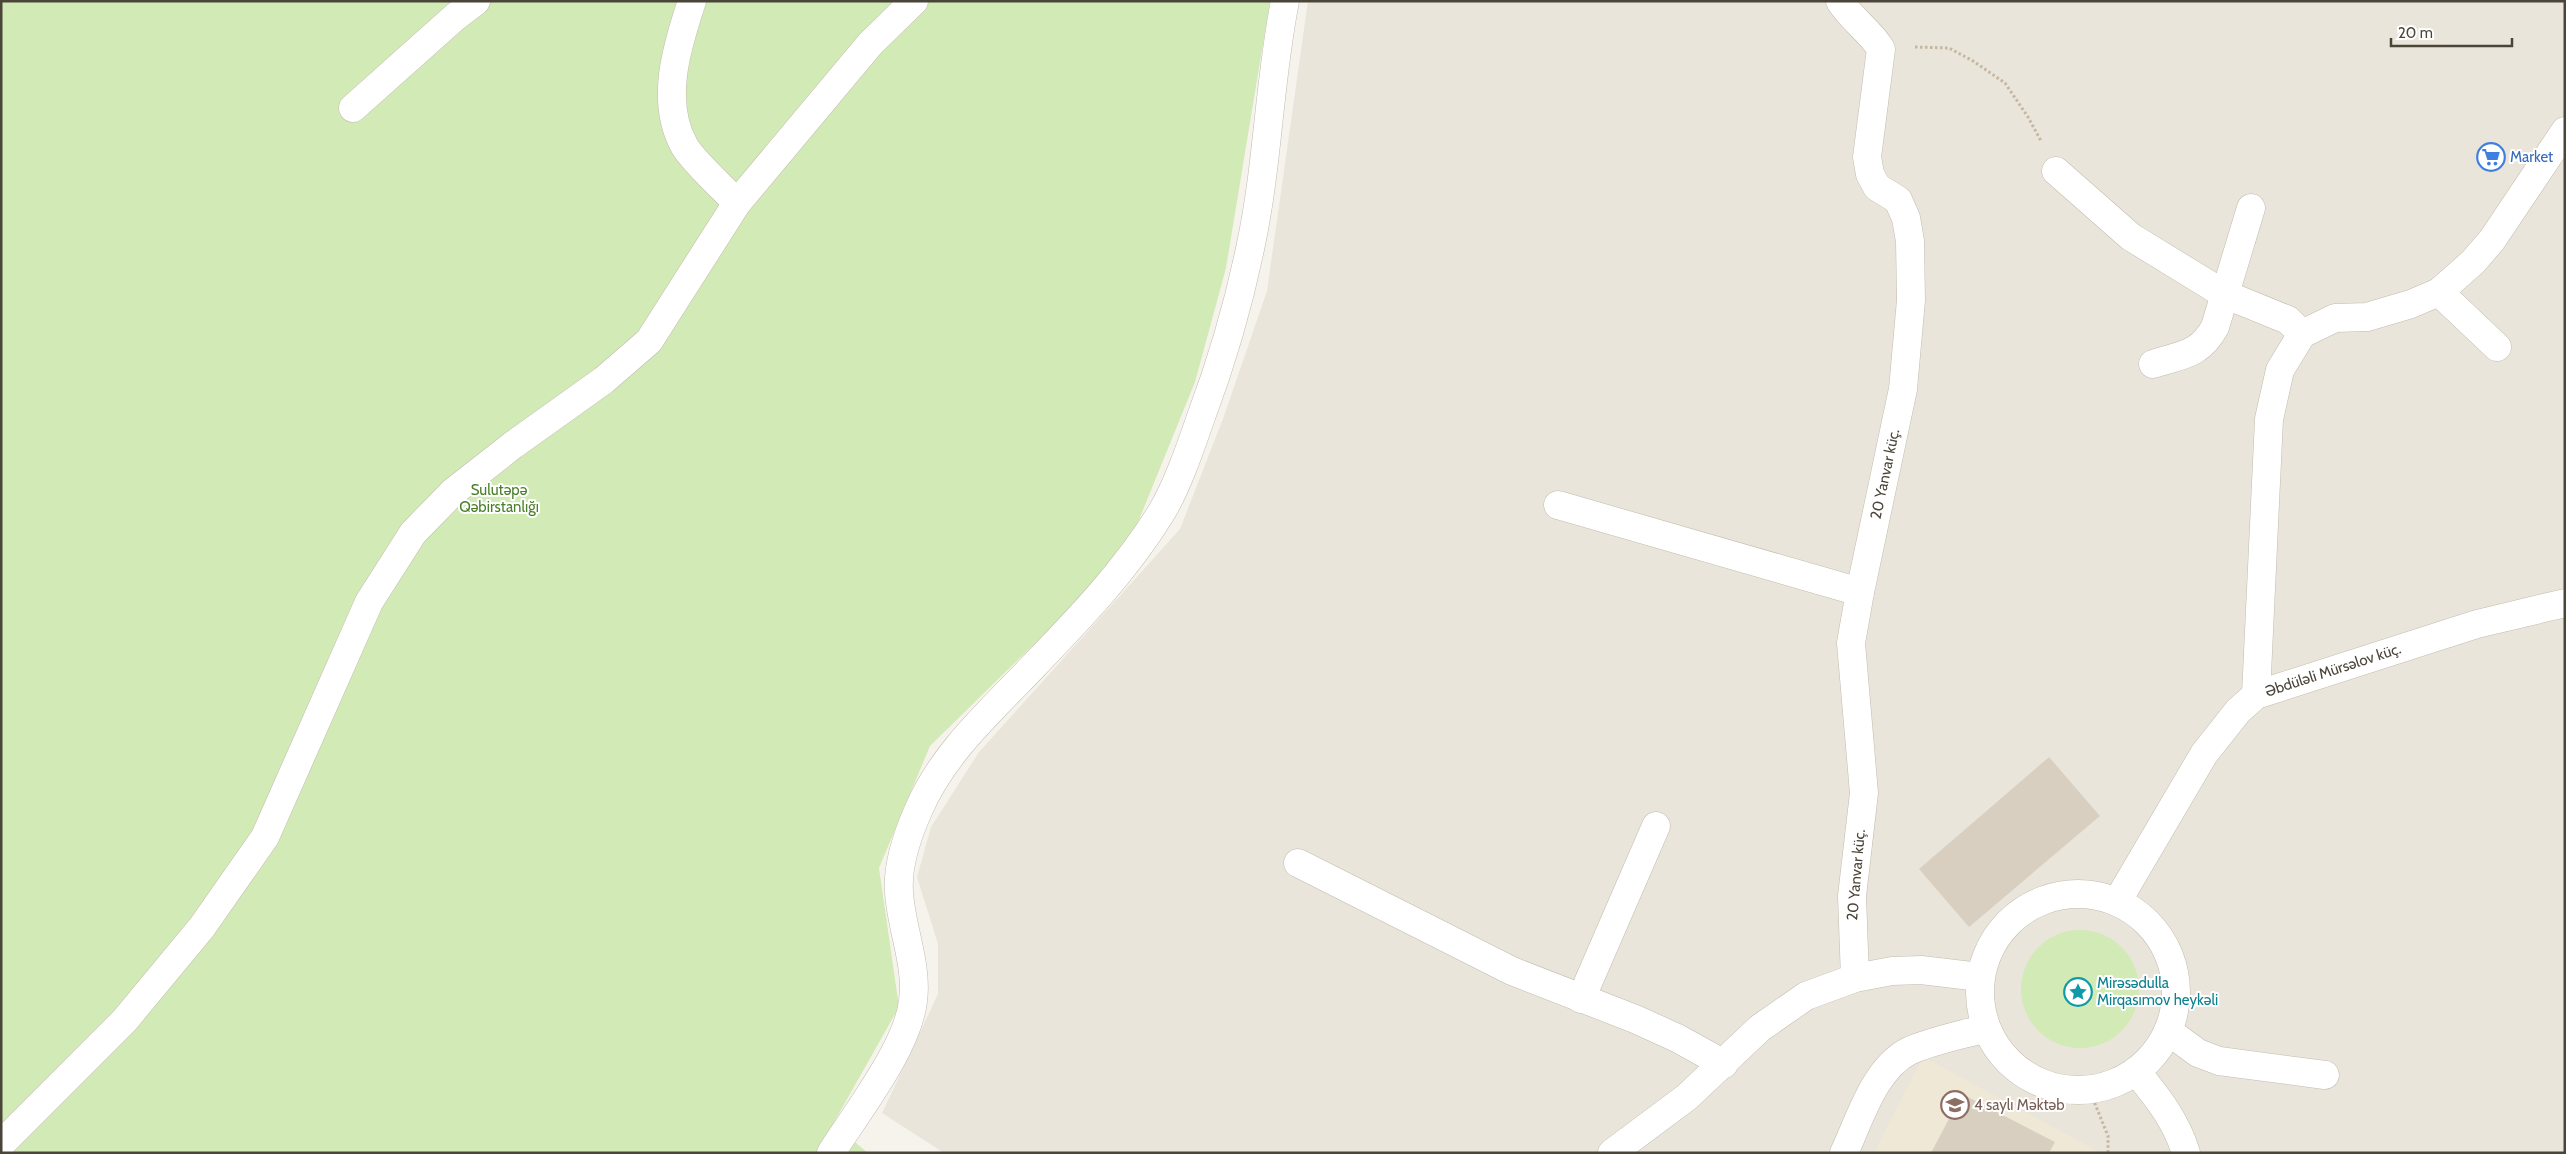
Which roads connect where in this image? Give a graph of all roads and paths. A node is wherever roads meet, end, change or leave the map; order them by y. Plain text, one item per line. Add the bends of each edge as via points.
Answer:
1 (476, 1) edge
2 (692, 1) edge
3 (914, 1) edge
4 (1285, 1) edge
5 (1840, 1) edge
6 (1881, 49) junction
7 (352, 108) dead end
8 (2565, 131) edge
9 (2056, 171) joint
10 (737, 203) junction
11 (2251, 208) dead end
12 (2440, 292) junction
13 (2224, 294) junction
14 (2302, 334) junction
15 (2497, 347) dead end
16 (2153, 364) dead end
17 (1558, 505) dead end
18 (1860, 592) junction
19 (2565, 603) edge
20 (2256, 695) junction
21 (1656, 826) dead end
22 (1298, 862) dead end
23 (2117, 902) junction
24 (1980, 977) junction
25 (1856, 978) junction
26 (1581, 999) junction
27 (1986, 1028) junction
28 (2168, 1031) junction
29 (1724, 1064) junction
30 (2136, 1071) junction
31 (2325, 1075) dead end
32 (2089, 1089) junction
33 (1, 1144) edge
34 (831, 1153) edge
35 (1612, 1153) edge
36 (1844, 1153) edge
37 (2108, 1153) edge
38 (2186, 1153) edge

1 - 7 street
2 - 10 street via 672,77 672,111 685,147
3 - 10 street via 870,44
4 - 34 street via 1252,243 1225,353 1196,432 1163,510 1123,567 1086,612 964,738 935,776 902,855 899,891 912,967 914,997 911,1019 897,1050
5 - 6 street via 1851,18 1872,35
6 - 9 path via 1948,48 2005,83 2028,117
6 - 18 street, 20 Yanvar küç. via 1867,157 1870,174 1877,187 1898,200 1906,218 1910,240 1911,300 1903,389
8 - 12 street via 2492,240
9 - 13 street via 2131,237
10 - 33 street via 649,342 604,380 453,492 412,534 369,602 265,838 202,927 125,1020
11 - 13 street
12 - 14 street via 2367,317 2335,318
12 - 15 street
13 - 14 street via 2288,320
13 - 16 street via 2215,327 2197,351
14 - 20 street via 2280,370 2270,419
17 - 18 street
18 - 25 street, 20 Yanvar küç. via 1851,643 1864,794 1852,896
19 - 20 street, Əbdüləli Mürsəlov küç. via 2459,630
20 - 23 street, Əbdüləli Mürsəlov küç. via 2238,711 2204,754
21 - 26 street
22 - 26 street via 1468,950
23 - 24 street via 2092,895 2066,894 2042,900 2019,912 2000,930 1987,952
23 - 28 street via 2139,915 2157,934 2170,956 2176,981 2175,1006
24 - 25 street via 1921,970 1892,971
24 - 27 street via 1980,1003
25 - 29 street via 1788,1006 1760,1028
26 - 29 street via 1669,1034
27 - 32 street via 1998,1050 2038,1082 2063,1089
27 - 36 street via 1909,1051 1892,1063 1881,1076
28 - 30 street via 2155,1054
28 - 31 street via 2198,1053 2219,1061
29 - 35 street via 1687,1097
30 - 32 street via 2114,1083
30 - 38 street via 2168,1110
32 - 37 path via 2108,1136

